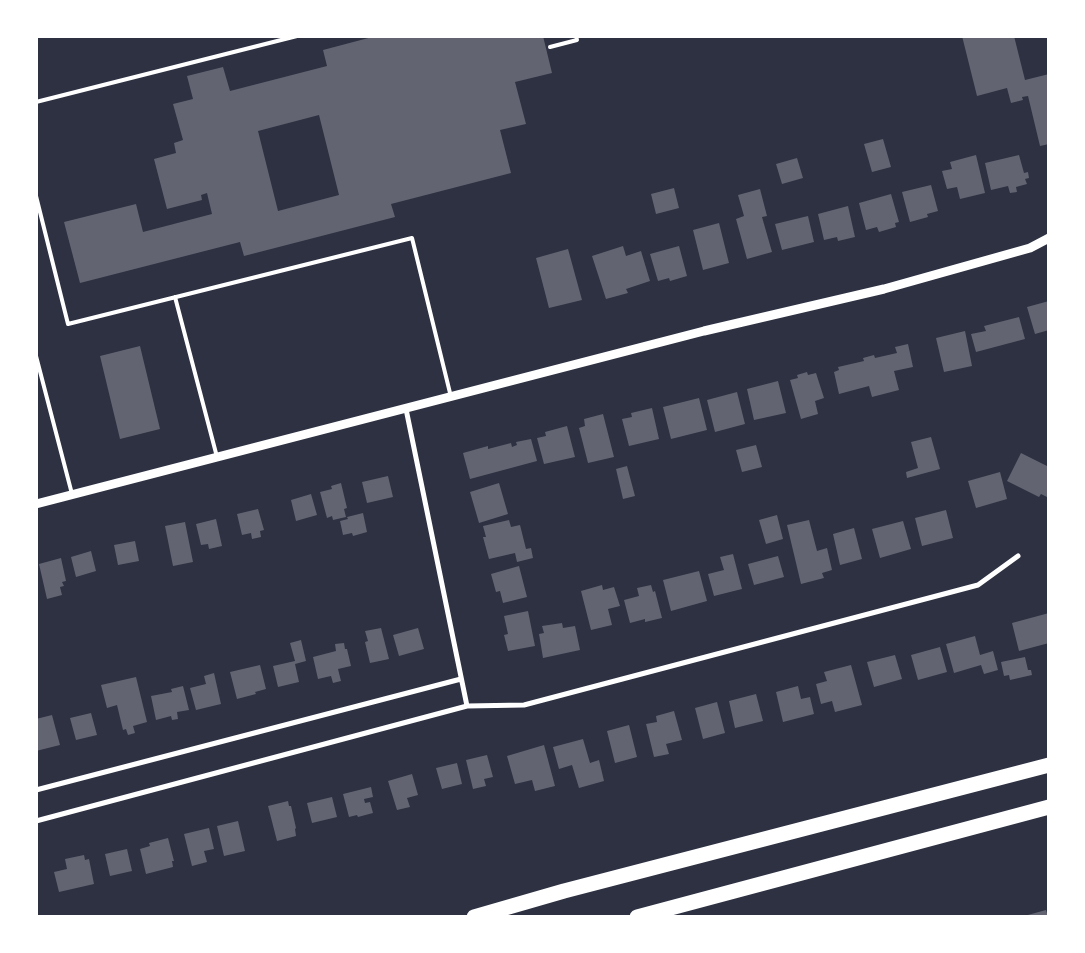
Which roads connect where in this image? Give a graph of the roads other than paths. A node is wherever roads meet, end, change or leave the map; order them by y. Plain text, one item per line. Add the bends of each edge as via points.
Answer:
1 (297, 36) edge
2 (576, 36) edge
3 (550, 47) dead end
4 (36, 102) edge
5 (36, 196) edge
6 (1049, 238) edge
7 (175, 297) junction
8 (36, 356) edge
9 (451, 396) junction
10 (406, 409) junction
11 (217, 457) junction
12 (72, 494) junction
13 (36, 504) edge
14 (1018, 556) dead end
15 (461, 679) junction
16 (467, 706) junction
17 (1049, 765) edge
18 (36, 790) edge
19 (1049, 807) edge
20 (36, 821) edge
21 (474, 917) edge
22 (637, 917) edge

1 - 4 lane
2 - 3 lane via 577,40
5 - 7 lane via 68,324
6 - 9 street via 1030,248 884,289
7 - 9 lane via 412,238
7 - 11 lane
8 - 12 lane
9 - 10 street
10 - 11 street
10 - 15 street
11 - 12 street
12 - 13 street
14 - 16 street via 978,585 524,705
15 - 16 street
15 - 18 street
16 - 20 street
17 - 21 highway
19 - 22 highway

